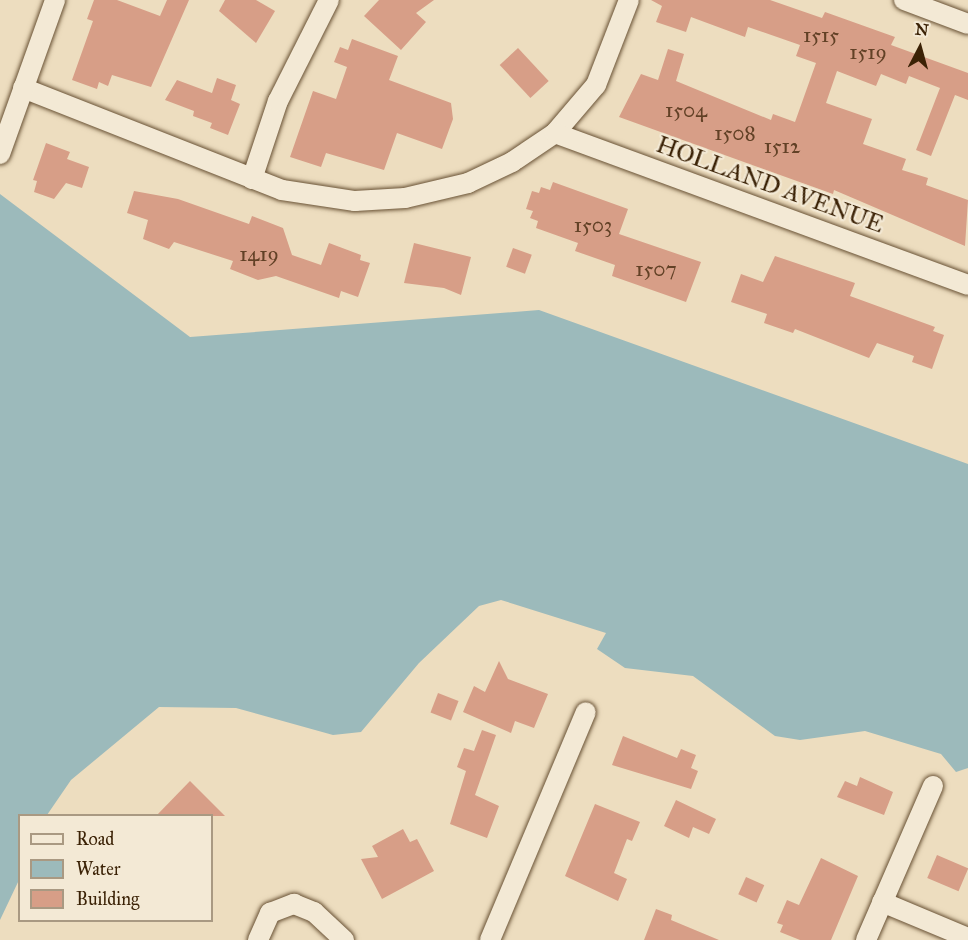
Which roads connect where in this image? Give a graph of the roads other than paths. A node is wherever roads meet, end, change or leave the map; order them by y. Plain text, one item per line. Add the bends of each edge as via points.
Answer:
1 (55, 0) edge
2 (329, 0) edge
3 (629, 0) edge
4 (904, 0) edge
5 (968, 24) edge
6 (23, 88) junction
7 (555, 133) junction
8 (0, 154) edge
9 (252, 179) junction
10 (968, 285) edge
11 (586, 712) dead end
12 (933, 786) dead end
13 (882, 902) junction
14 (968, 938) edge
15 (257, 939) edge
16 (344, 940) edge
17 (490, 940) edge
18 (866, 940) edge

1 - 6 street
2 - 9 street via 283,90
3 - 7 street via 596,85
4 - 5 street
6 - 8 street
6 - 9 street
7 - 9 street via 512,162 468,183 405,198 318,198
7 - 10 street, HOLLAND AVENUE
11 - 17 street
12 - 13 street
13 - 14 street
13 - 18 street
15 - 16 street via 270,913 294,904 314,912

